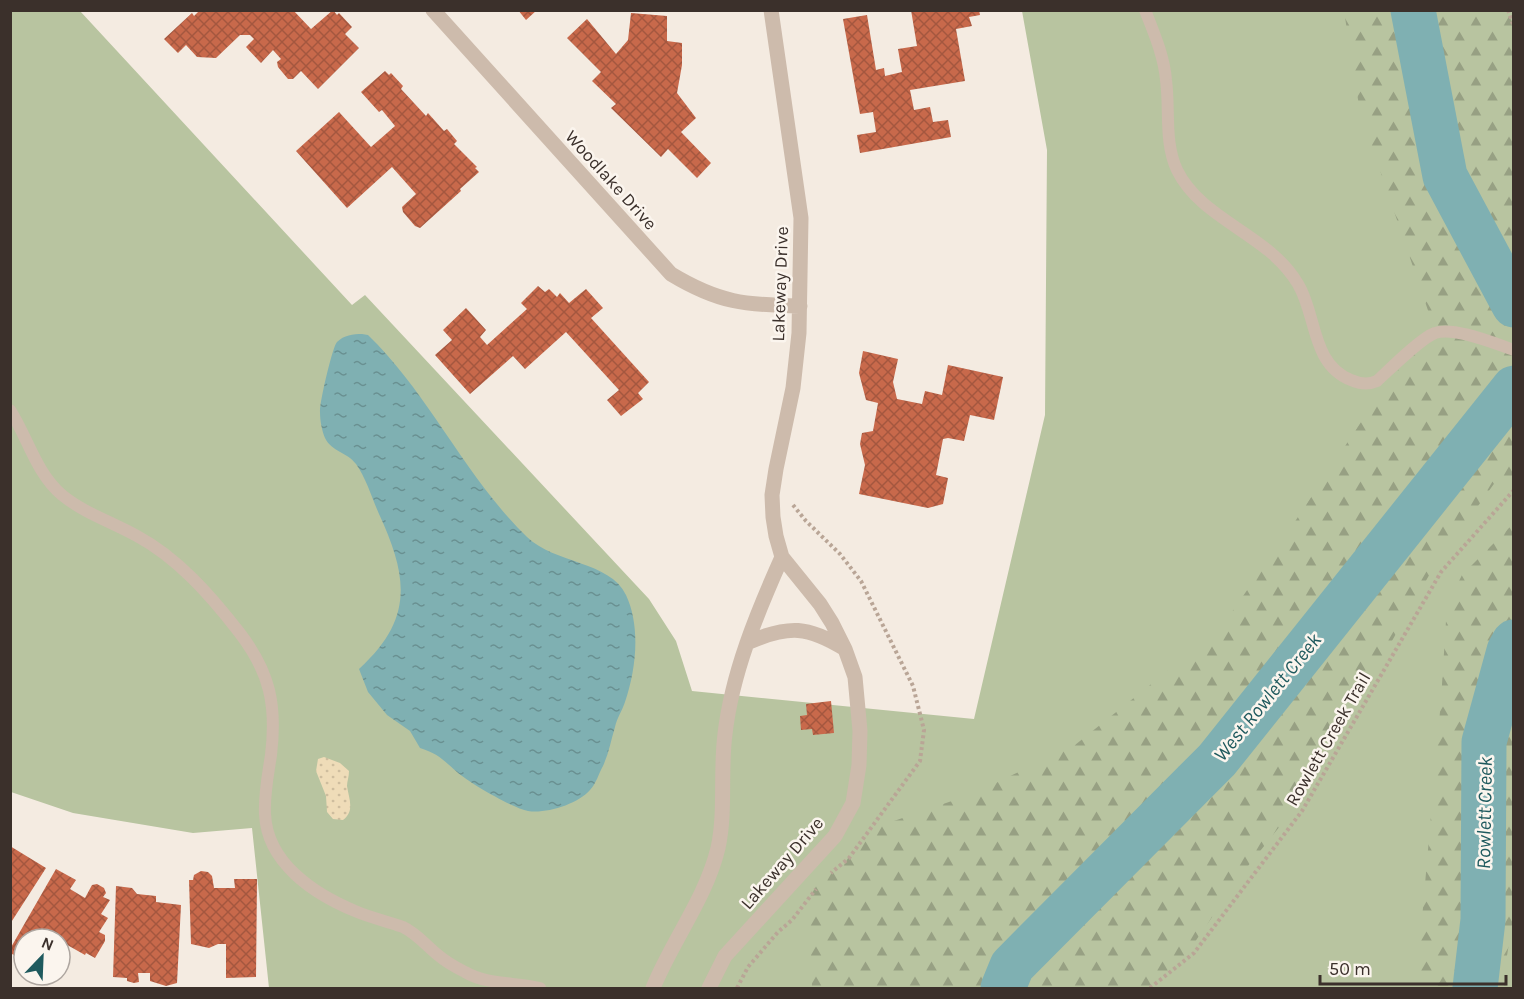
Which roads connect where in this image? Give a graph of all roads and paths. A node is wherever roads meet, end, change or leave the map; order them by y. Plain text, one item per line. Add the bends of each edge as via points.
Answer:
1 (433, 10) edge
2 (771, 10) edge
3 (1145, 10) edge
4 (1508, 10) edge
5 (1514, 27) edge
6 (800, 306) junction
7 (1514, 350) edge
8 (10, 410) edge
9 (1514, 490) edge
10 (789, 499) dead end
11 (782, 557) junction
12 (850, 568) dead end
13 (749, 642) junction
14 (845, 649) junction
15 (540, 988) edge
16 (653, 988) edge
17 (709, 988) edge
18 (1150, 988) edge

1 - 6 street, Woodlake Drive via 671,274 697,290 727,301
2 - 6 street, Lakeway Drive via 801,218
3 - 7 lane via 1166,78 1170,144 1176,168 1205,205 1253,237 1292,274 1304,295 1318,343 1332,368 1347,379 1370,384 1437,332 1453,332
4 - 5 path
6 - 11 street, Lakeway Drive via 793,388 772,495
8 - 15 lane via 55,488 80,507 150,543 180,567 213,601 259,663 271,695 273,718 266,825 276,851 288,867 325,896 356,912 408,930 466,973
9 - 18 path, Rowlett Creek Trail via 1441,572 1302,811 1194,953
10 - 12 path
11 - 13 street
11 - 14 street, Lakeway Drive via 820,604
13 - 14 street via 772,632 798,630 823,635
13 - 16 street via 725,733 718,848 703,889
14 - 17 street, Lakeway Drive via 855,677 860,731 853,803 835,836 725,956

